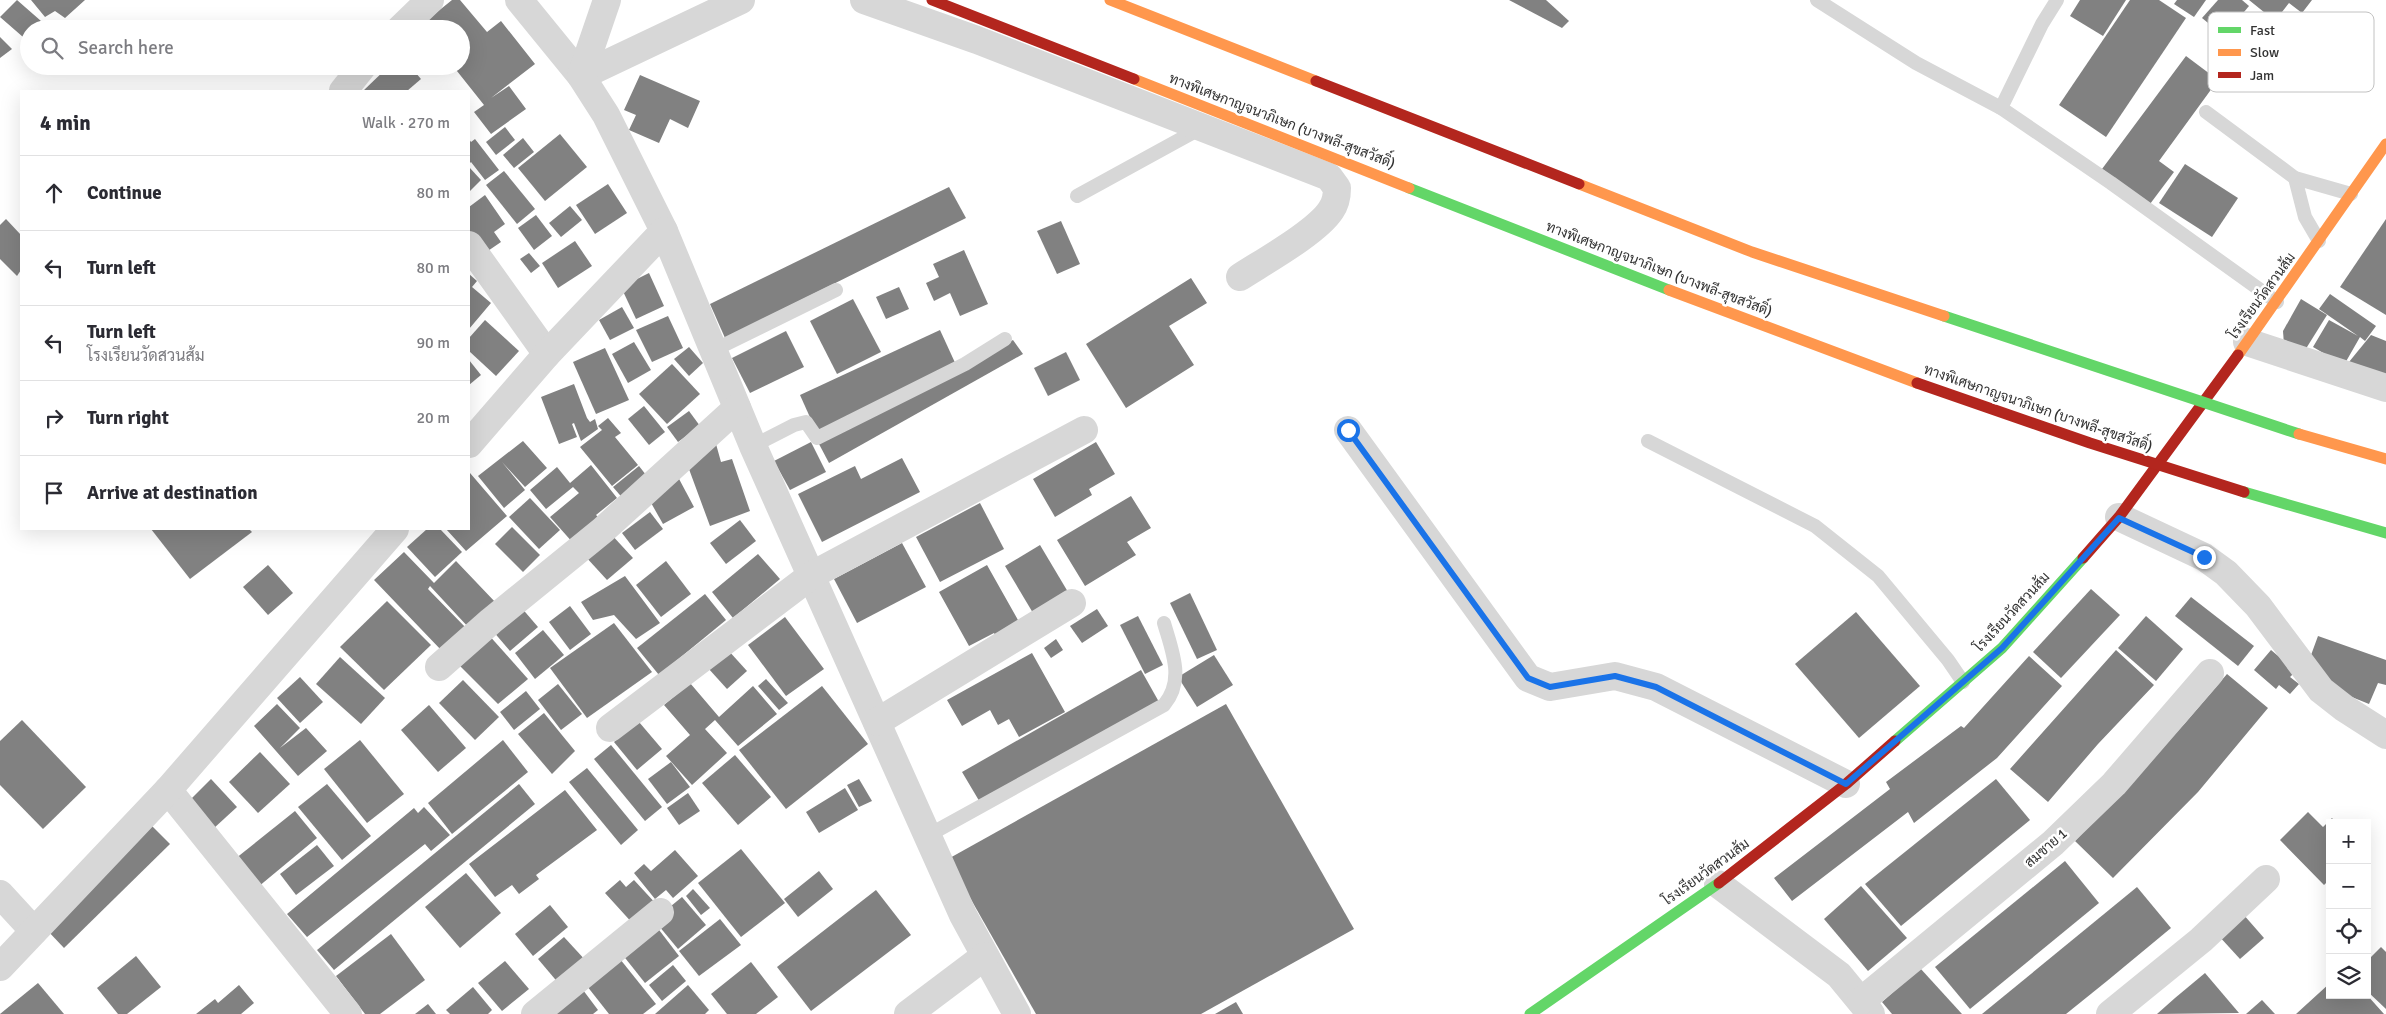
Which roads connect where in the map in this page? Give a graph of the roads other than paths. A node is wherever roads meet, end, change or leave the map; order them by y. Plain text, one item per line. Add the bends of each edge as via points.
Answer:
1 (430, 0) edge
2 (519, 0) edge
3 (607, 0) edge
4 (741, 0) edge
5 (864, 0) edge
6 (932, 0) edge
7 (1110, 0) edge
8 (1817, 0) edge
9 (2057, 0) edge
10 (409, 20) edge
11 (356, 75) edge
12 (581, 76) junction
13 (344, 90) edge
14 (2001, 108) junction
15 (2206, 112) dead end
16 (1201, 128) junction
17 (2386, 144) edge
18 (2295, 178) junction
19 (2351, 194) junction
20 (1077, 196) dead end
21 (664, 231) junction
22 (2319, 241) junction
23 (470, 246) edge
24 (1240, 277) dead end
25 (836, 290) dead end
26 (2277, 302) junction
27 (1005, 338) dead end
28 (2247, 342) junction
29 (712, 351) junction
30 (547, 354) junction
31 (2386, 388) edge
32 (737, 408) junction
33 (1084, 430) dead end
34 (1348, 430) dead end
35 (1648, 441) dead end
36 (470, 443) edge
37 (753, 446) junction
38 (2386, 459) edge
39 (2119, 518) junction
40 (394, 530) edge
41 (2386, 533) edge
42 (812, 575) junction
43 (1072, 603) dead end
44 (1164, 623) dead end
45 (438, 667) dead end
46 (2210, 673) dead end
47 (1963, 682) junction
48 (877, 722) junction
49 (610, 728) dead end
50 (2386, 735) edge
51 (1846, 784) junction
52 (168, 790) junction
53 (927, 836) junction
54 (2266, 879) dead end
55 (1718, 884) junction
56 (0, 894) edge
57 (660, 912) dead end
58 (34, 931) junction
59 (985, 956) junction
60 (0, 967) edge
61 (1866, 1008) edge
62 (348, 1014) edge
63 (536, 1014) edge
64 (908, 1014) edge
65 (1017, 1014) edge
66 (1530, 1014) edge
67 (2110, 1014) edge

1 - 10 street
2 - 12 street
3 - 12 street
4 - 12 street
5 - 16 street via 977,40
6 - 41 main road, ทางพิเศษกาญจนาภิเษก (บางพลี-สุขสวัสดิ์), bridge via 1729,313 1993,411 2235,489
7 - 38 main road, bridge via 1752,252 2261,423
8 - 14 lane via 1916,62
9 - 14 lane
11 - 13 street
12 - 21 street via 606,115
14 - 26 lane
15 - 18 lane
16 - 20 lane
16 - 24 street via 1329,177 1337,188 1331,211 1312,229
17 - 19 main road, โรงเรียนวัดสวนส้ม
18 - 19 lane
18 - 22 lane via 2305,217
19 - 22 main road, โรงเรียนวัดสวนส้ม
21 - 29 street
21 - 30 street
22 - 26 main road, โรงเรียนวัดสวนส้ม
23 - 30 street
25 - 29 lane
26 - 28 main road, โรงเรียนวัดสวนส้ม
27 - 37 lane via 965,364 817,438 806,422
28 - 31 street
28 - 39 main road, โรงเรียนวัดสวนส้ม
29 - 32 street
30 - 36 street
32 - 37 street
32 - 45 street via 603,530
33 - 42 street
34 - 51 street via 1528,678 1550,687 1615,676 1656,687
35 - 47 lane via 1815,526 1878,576
37 - 42 street
39 - 47 main road, โรงเรียนวัดสวนส้ม via 2002,648
39 - 50 street via 2204,557 2226,573 2258,606 2321,690
40 - 52 street
42 - 48 street
42 - 49 street
43 - 48 street
44 - 53 lane via 1176,664 1172,695 1164,705
46 - 61 street, สมชาย 1 via 2114,784 2053,843
47 - 51 main road, โรงเรียนวัดสวนส้ม
48 - 53 street
51 - 55 main road, โรงเรียนวัดสวนส้ม
52 - 58 street
52 - 62 street
53 - 59 street
54 - 67 street via 2201,940
55 - 61 street via 1839,975
55 - 66 main road, โรงเรียนวัดสวนส้ม
56 - 58 street
57 - 63 street
58 - 60 street
59 - 64 street
59 - 65 street

